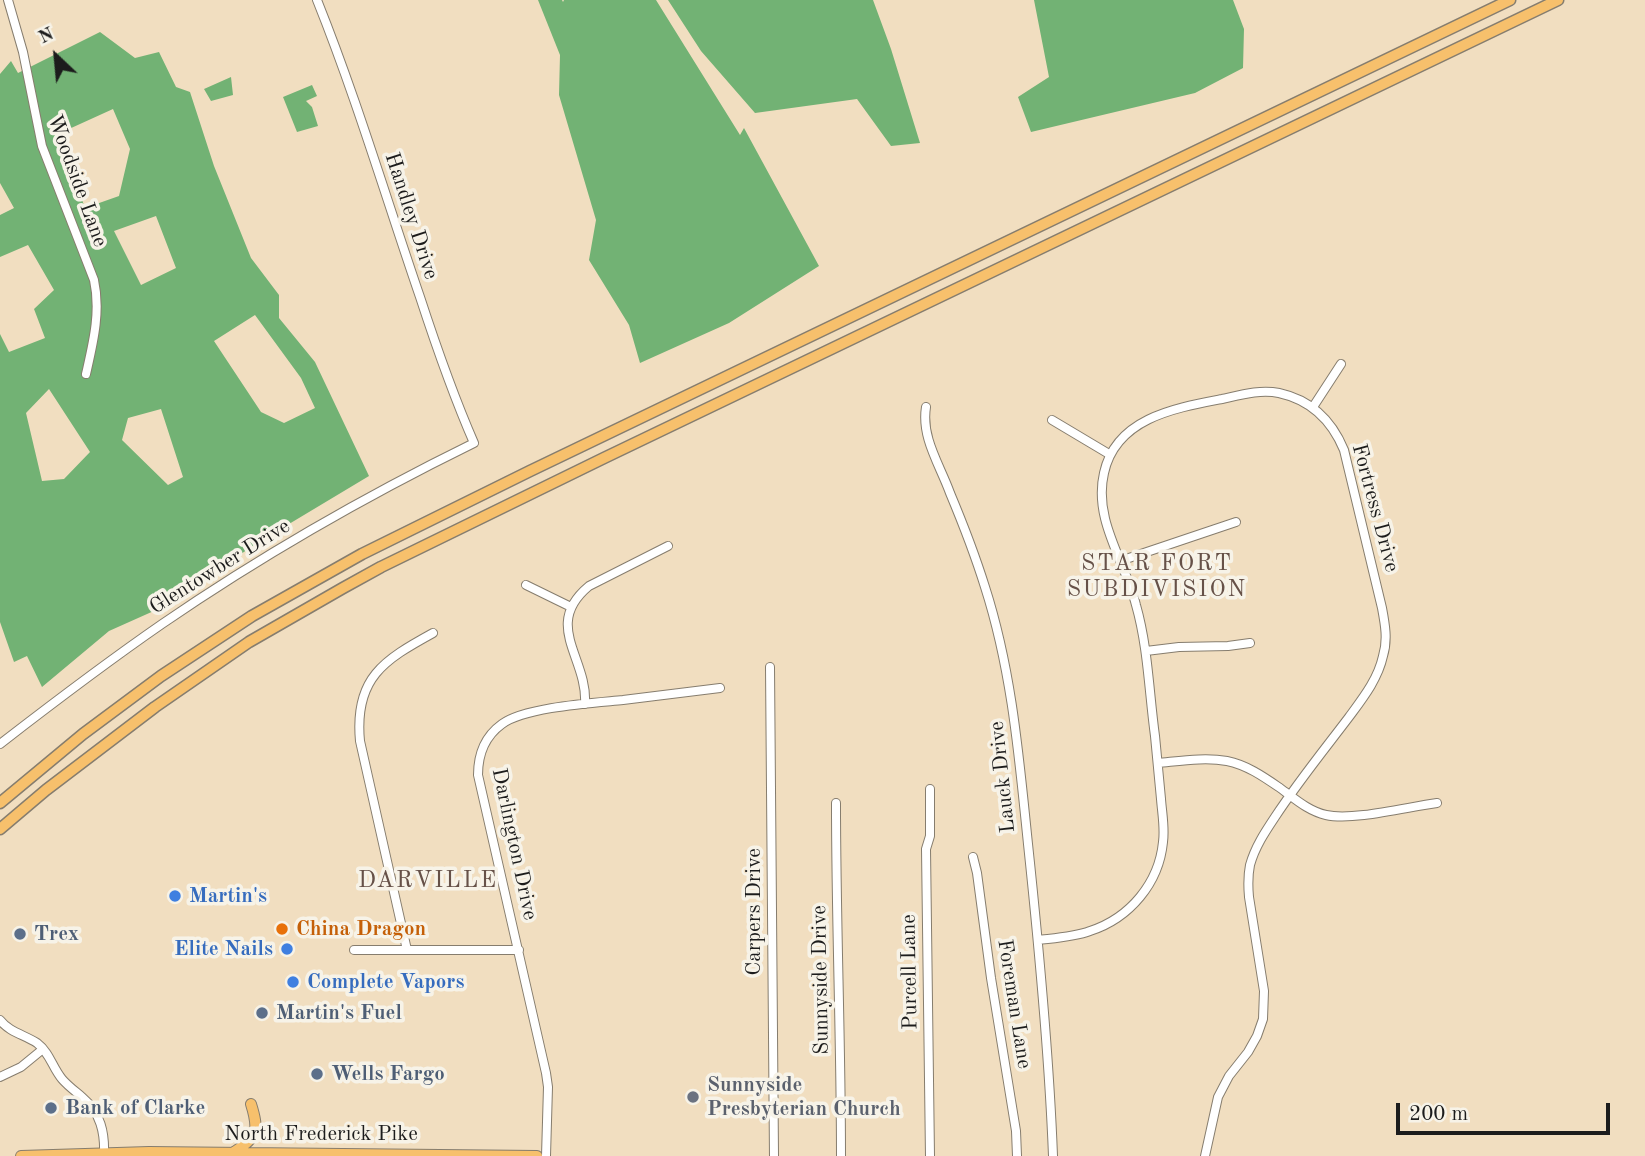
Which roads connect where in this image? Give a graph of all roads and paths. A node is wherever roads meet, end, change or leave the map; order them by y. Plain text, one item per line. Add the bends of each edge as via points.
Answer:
1 (8, 0) edge
2 (317, 0) edge
3 (1510, 0) edge
4 (1558, 0) edge
5 (1341, 364) dead end
6 (86, 374) dead end
7 (926, 407) dead end
8 (1313, 407) junction
9 (1052, 420) dead end
10 (474, 443) joint
11 (1110, 454) junction
12 (1236, 522) dead end
13 (668, 546) dead end
14 (1120, 561) junction
15 (526, 585) dead end
16 (571, 607) junction
17 (433, 633) dead end
18 (1250, 643) dead end
19 (1146, 651) junction
20 (770, 667) dead end
21 (720, 688) dead end
22 (585, 704) junction
23 (0, 744) edge
24 (102, 746) junction
25 (1158, 763) junction
26 (930, 789) dead end
27 (1290, 795) junction
28 (0, 803) edge
29 (836, 803) dead end
30 (1437, 803) dead end
31 (0, 830) edge
32 (0, 836) edge
33 (973, 857) dead end
34 (1038, 940) junction
35 (354, 950) dead end
36 (408, 950) junction
37 (519, 950) junction
38 (0, 1020) edge
39 (43, 1049) junction
40 (0, 1077) edge
41 (251, 1104) dead end
42 (232, 1153) junction
43 (104, 1154) edge
44 (291, 1155) edge
45 (21, 1156) edge
46 (537, 1156) edge
47 (546, 1156) edge
48 (774, 1156) edge
49 (841, 1156) edge
50 (930, 1156) edge
51 (1017, 1156) edge
52 (1053, 1156) edge
53 (1205, 1156) edge

1 - 6 street, Woodside Lane via 42,146 97,293
2 - 10 street, Handley Drive
3 - 28 highway via 351,560 252,616 161,676
4 - 24 highway via 382,567 248,642
5 - 8 street
7 - 34 street, Lauck Drive via 928,438 985,587 1006,665
8 - 11 street, Fortress Drive via 1265,391 1171,410 1142,422
8 - 27 street, Fortress Drive via 1329,423 1344,450 1386,641 1378,672 1365,695
9 - 11 street
10 - 23 street, Glentowber Drive via 365,500 222,585 109,661
11 - 14 street via 1101,497
12 - 14 street
13 - 16 street via 589,586
14 - 19 street via 1136,603
15 - 16 street
16 - 22 street via 568,631 585,687
17 - 36 street via 378,670 367,687 360,718 360,741
18 - 19 street
19 - 25 street
20 - 48 street, Carpers Drive
21 - 22 street, Darlington Drive
22 - 37 street, Darlington Drive via 510,719 487,739 480,754 478,775
24 - 31 highway
24 - 32 highway
25 - 27 street via 1227,761 1253,771
25 - 34 street via 1163,839 1148,887 1104,926 1074,936
26 - 50 street, Purcell Lane via 926,849
27 - 30 street via 1317,813 1349,817
27 - 53 street, Fortress Drive via 1250,865 1249,897 1264,991 1263,1019 1218,1097
29 - 49 street, Sunnyside Drive
33 - 51 street, Foreman Lane
34 - 52 street, Lauck Drive
35 - 36 street
36 - 37 street
37 - 47 street, Darlington Drive via 548,1087
38 - 39 street
39 - 40 street
39 - 43 street via 63,1080 93,1109 103,1129
41 - 42 main road via 256,1129 248,1143
42 - 43 main road, North Frederick Pike
42 - 44 main road, North Frederick Pike
43 - 45 main road, North Frederick Pike
44 - 46 main road, North Frederick Pike

